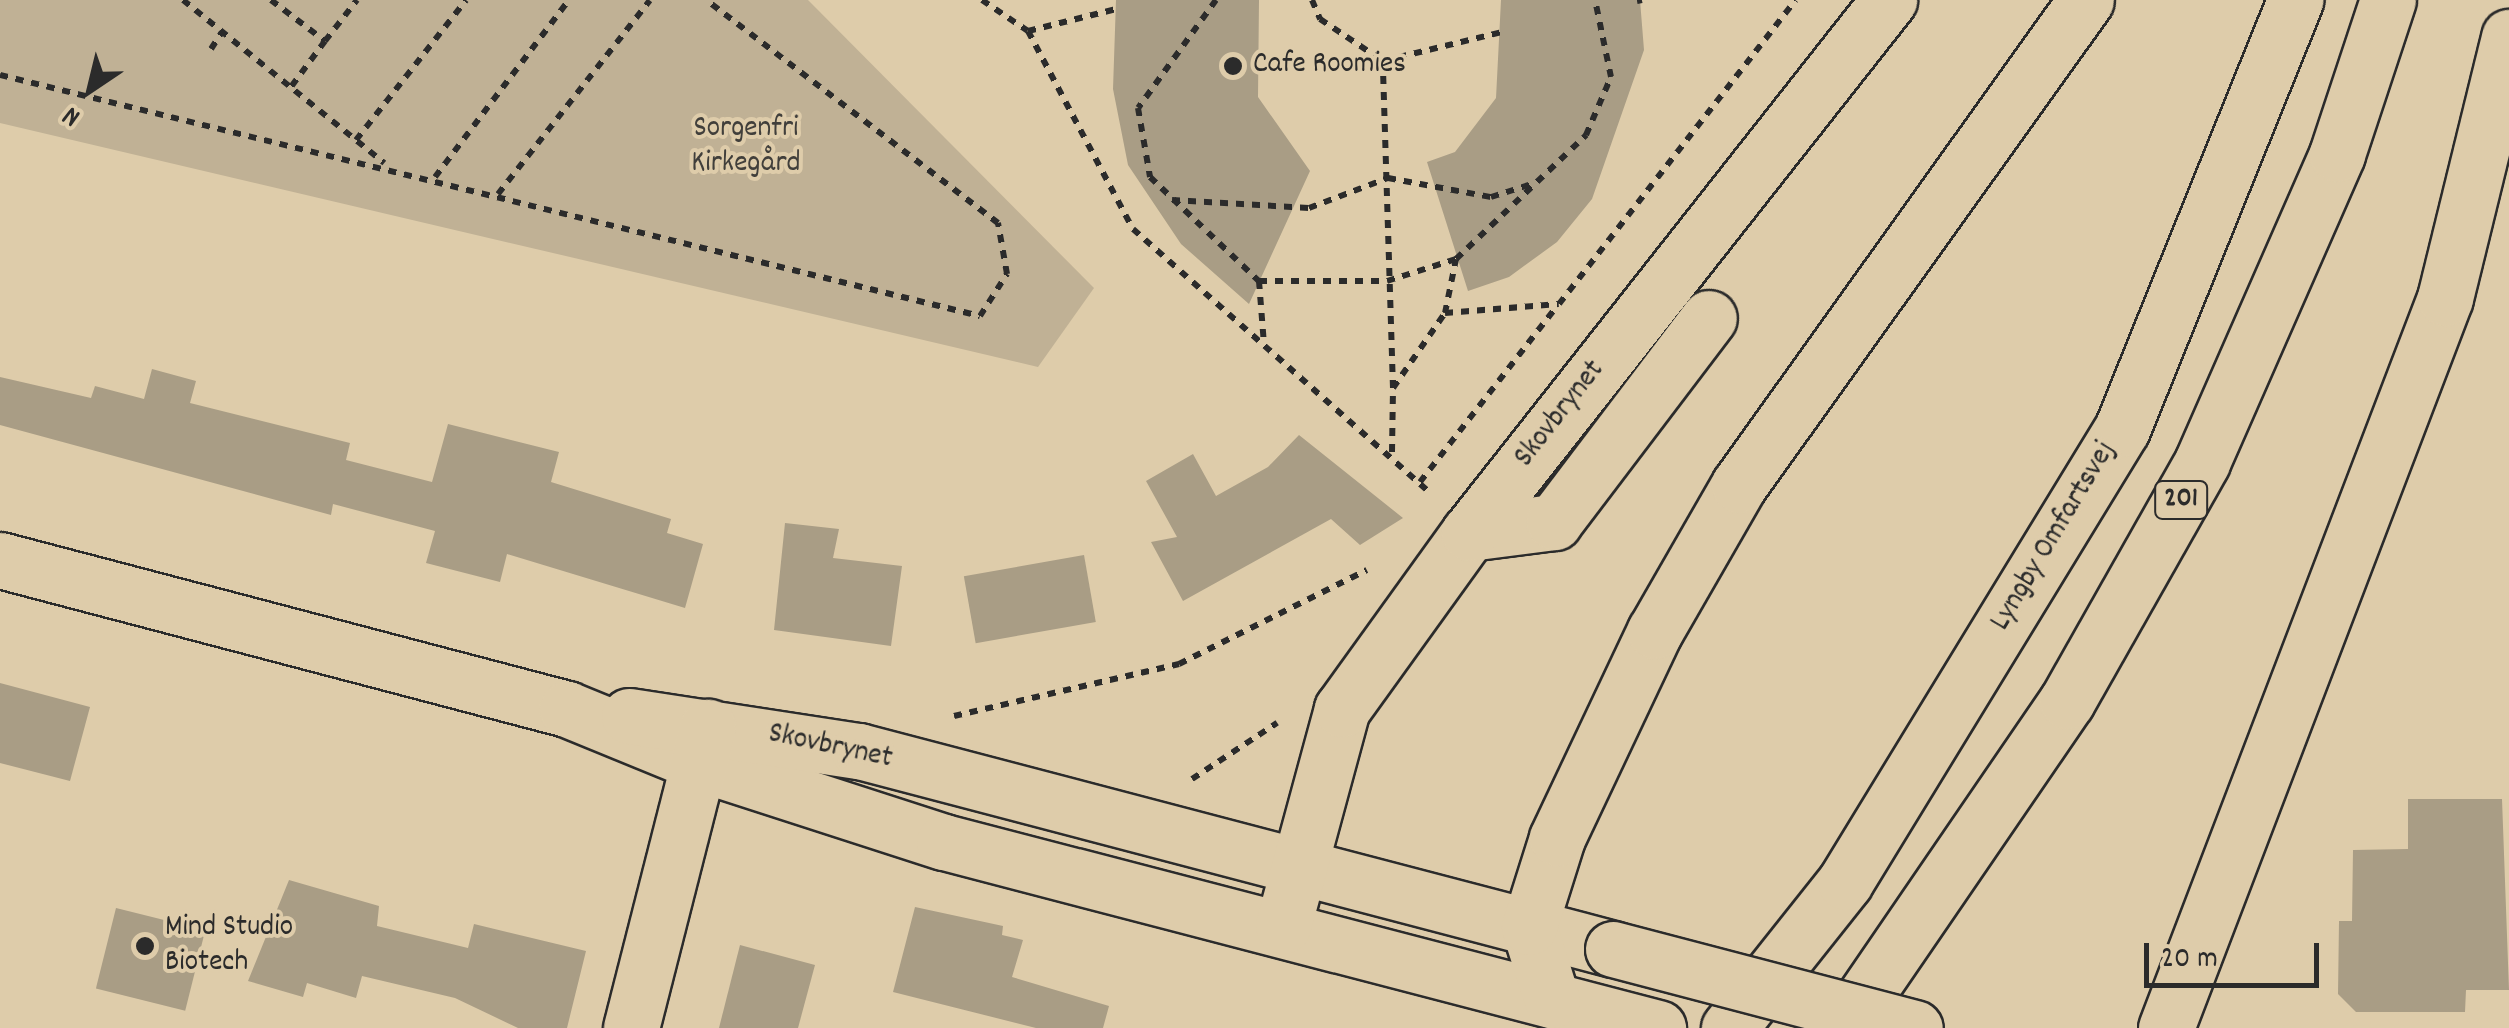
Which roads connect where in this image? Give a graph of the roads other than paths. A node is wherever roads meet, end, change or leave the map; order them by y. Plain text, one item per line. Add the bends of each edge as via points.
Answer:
1 (1889, 0) edge
2 (2086, 0) edge
3 (2295, 0) edge
4 (2388, 0) edge
5 (2509, 37) edge
6 (1709, 318) dead end
7 (1454, 554) junction
8 (0, 560) edge
9 (704, 744) junction
10 (1299, 866) junction
11 (1283, 926) junction
12 (1530, 927) junction
13 (1561, 1002) junction
14 (631, 1028) edge
15 (1658, 1028) edge
16 (1729, 1028) edge
17 (1843, 1028) edge
18 (1915, 1028) edge
19 (2166, 1028) edge

1 - 7 main road, Skovbrynet
2 - 12 main road via 1739,486 1647,648 1557,838
3 - 16 main road, Lyngby Omfartsvej via 2122,429 1845,882
4 - 17 main road, 201 via 2337,154 2202,462 2067,701
5 - 19 main road via 2445,298
6 - 7 main road via 1554,522
7 - 10 main road, Skovbrynet via 1342,709
8 - 9 main road, Skovbrynet
9 - 10 main road, Skovbrynet via 859,751
9 - 11 main road, Skovbrynet via 944,842
9 - 14 main road
10 - 11 main road, Skovbrynet
10 - 12 main road, Skovbrynet
11 - 13 main road, Skovbrynet
12 - 13 main road
12 - 18 main road, Skovbrynet, bridge
13 - 15 main road, Skovbrynet

